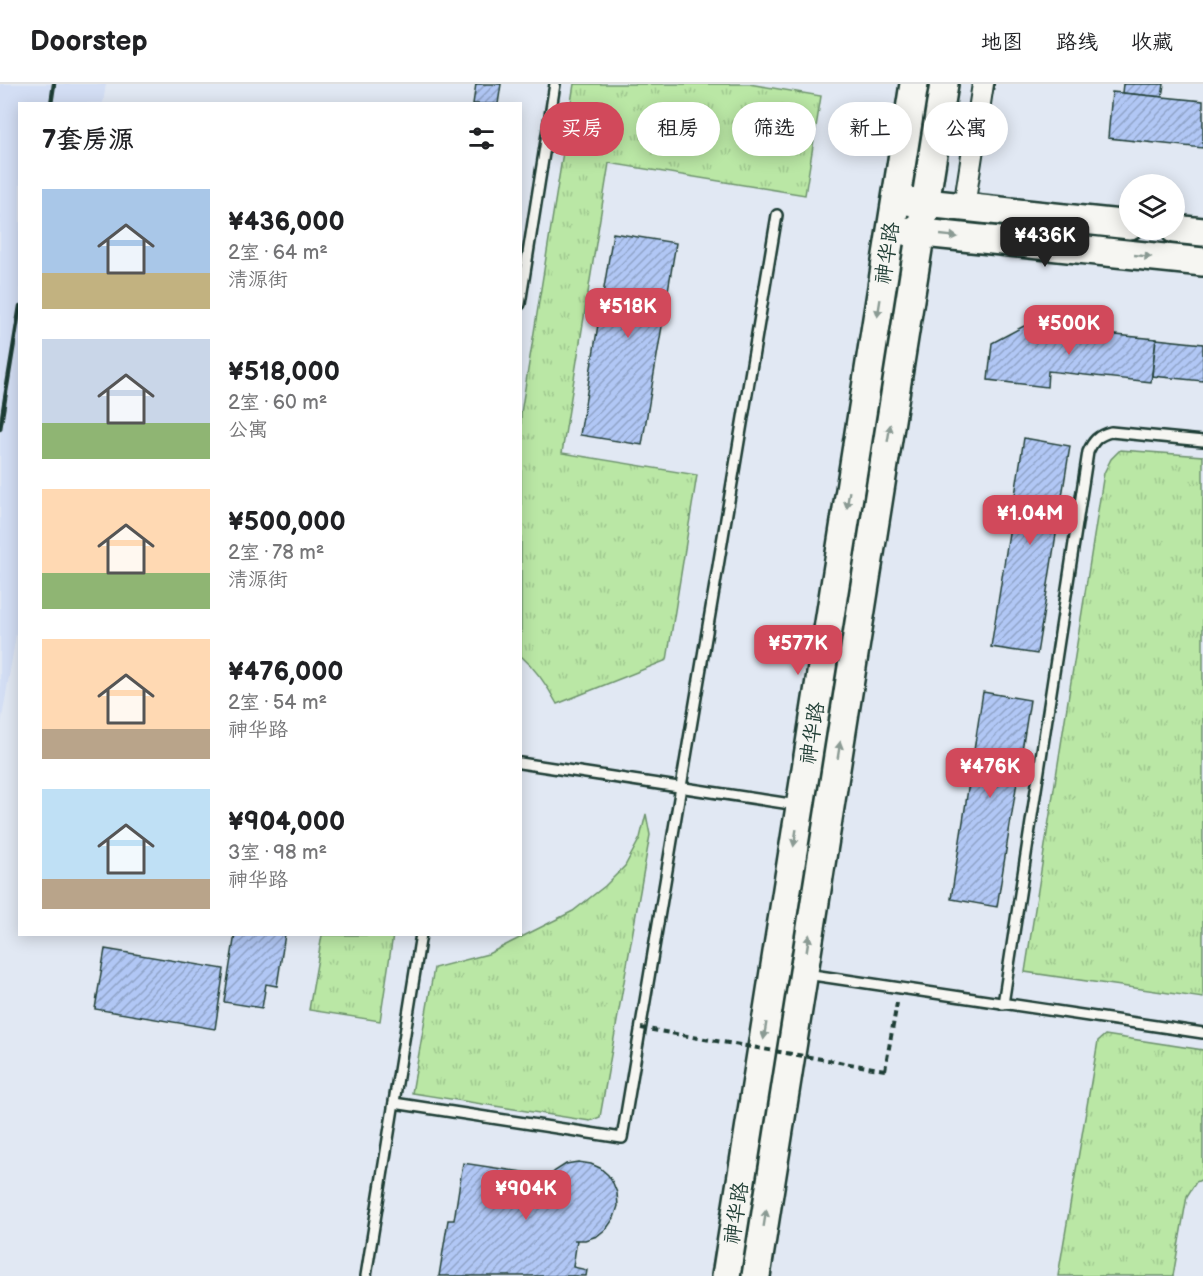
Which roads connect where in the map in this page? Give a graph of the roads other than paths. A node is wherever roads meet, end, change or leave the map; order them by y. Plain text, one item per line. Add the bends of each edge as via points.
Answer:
1 (555, 84) edge
2 (914, 84) edge
3 (944, 84) edge
4 (983, 84) edge
5 (896, 200) junction
6 (925, 203) junction
7 (964, 207) junction
8 (777, 215) dead end
9 (1119, 224) edge
10 (891, 230) junction
11 (1185, 230) edge
12 (1203, 232) edge
13 (920, 233) junction
14 (1203, 262) edge
15 (522, 291) edge
16 (1203, 441) edge
17 (522, 763) edge
18 (682, 787) junction
19 (800, 805) junction
20 (421, 936) edge
21 (803, 974) junction
22 (1003, 1004) junction
23 (1203, 1033) edge
24 (394, 1103) junction
25 (366, 1276) edge
26 (726, 1276) edge
27 (756, 1276) edge

1 - 15 lane
2 - 5 main road, 神华路
3 - 6 main road, 神华路
4 - 7 street
5 - 6 main road
5 - 10 main road, 神华路
6 - 7 main road
6 - 13 main road, 神华路
7 - 9 main road
8 - 18 lane
10 - 13 main road
10 -> 19 main road, 神华路
11 - 12 main road
13 -> 14 main road
21 -> 13 main road, 神华路
16 - 22 lane via 1111,432 1093,440 1088,452
17 - 18 lane
18 - 19 lane
18 - 24 lane via 622,1138
19 -> 26 main road, 神华路
20 - 24 lane
21 - 22 lane
27 -> 21 main road, 神华路
22 - 23 lane
24 - 25 lane

